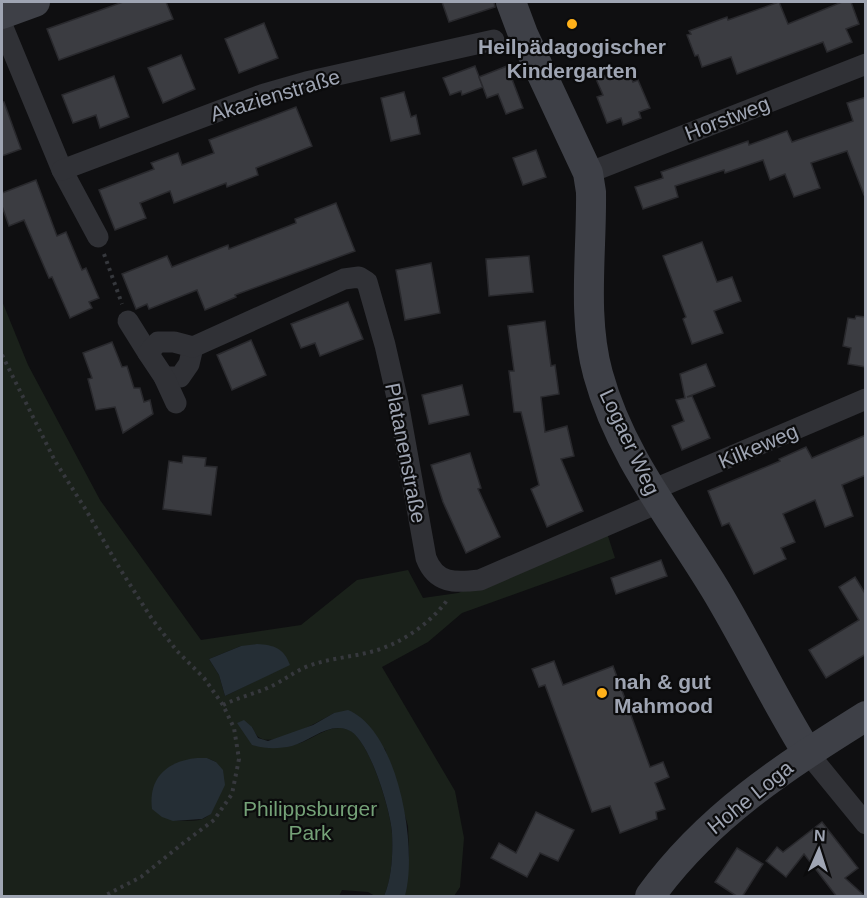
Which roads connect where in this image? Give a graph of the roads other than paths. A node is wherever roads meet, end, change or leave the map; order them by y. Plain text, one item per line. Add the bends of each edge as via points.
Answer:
1 (35, 2) edge
2 (511, 2) edge
3 (2, 14) edge
4 (2, 25) edge
5 (494, 40) dead end
6 (866, 64) edge
7 (62, 170) junction
8 (588, 173) junction
9 (98, 237) road end
10 (128, 321) road end
11 (194, 347) junction
12 (148, 353) junction
13 (164, 377) junction
14 (866, 399) edge
15 (176, 403) dead end
16 (654, 497) junction
17 (866, 716) edge
18 (807, 752) junction
19 (866, 824) edge
20 (650, 897) edge

1 - 3 street
2 - 8 street, Logaer Weg
4 - 7 street
5 - 7 street, Akazienstraße via 264,94
6 - 8 street, Horstweg
7 - 9 street
8 - 16 street, Logaer Weg via 590,326 598,372 611,414
10 - 12 street
11 - 12 street via 158,342
11 - 13 street via 180,377
11 - 16 street, Platanenstraße via 344,279 359,277 367,282 398,402 426,558 438,576 457,583 480,580
12 - 13 street
13 - 15 street
14 - 16 street, Kilkeweg
16 - 18 street, Logaer Weg via 731,615
17 - 18 street, Hohe Loga
18 - 19 street
18 - 20 street, Hohe Loga via 702,834

